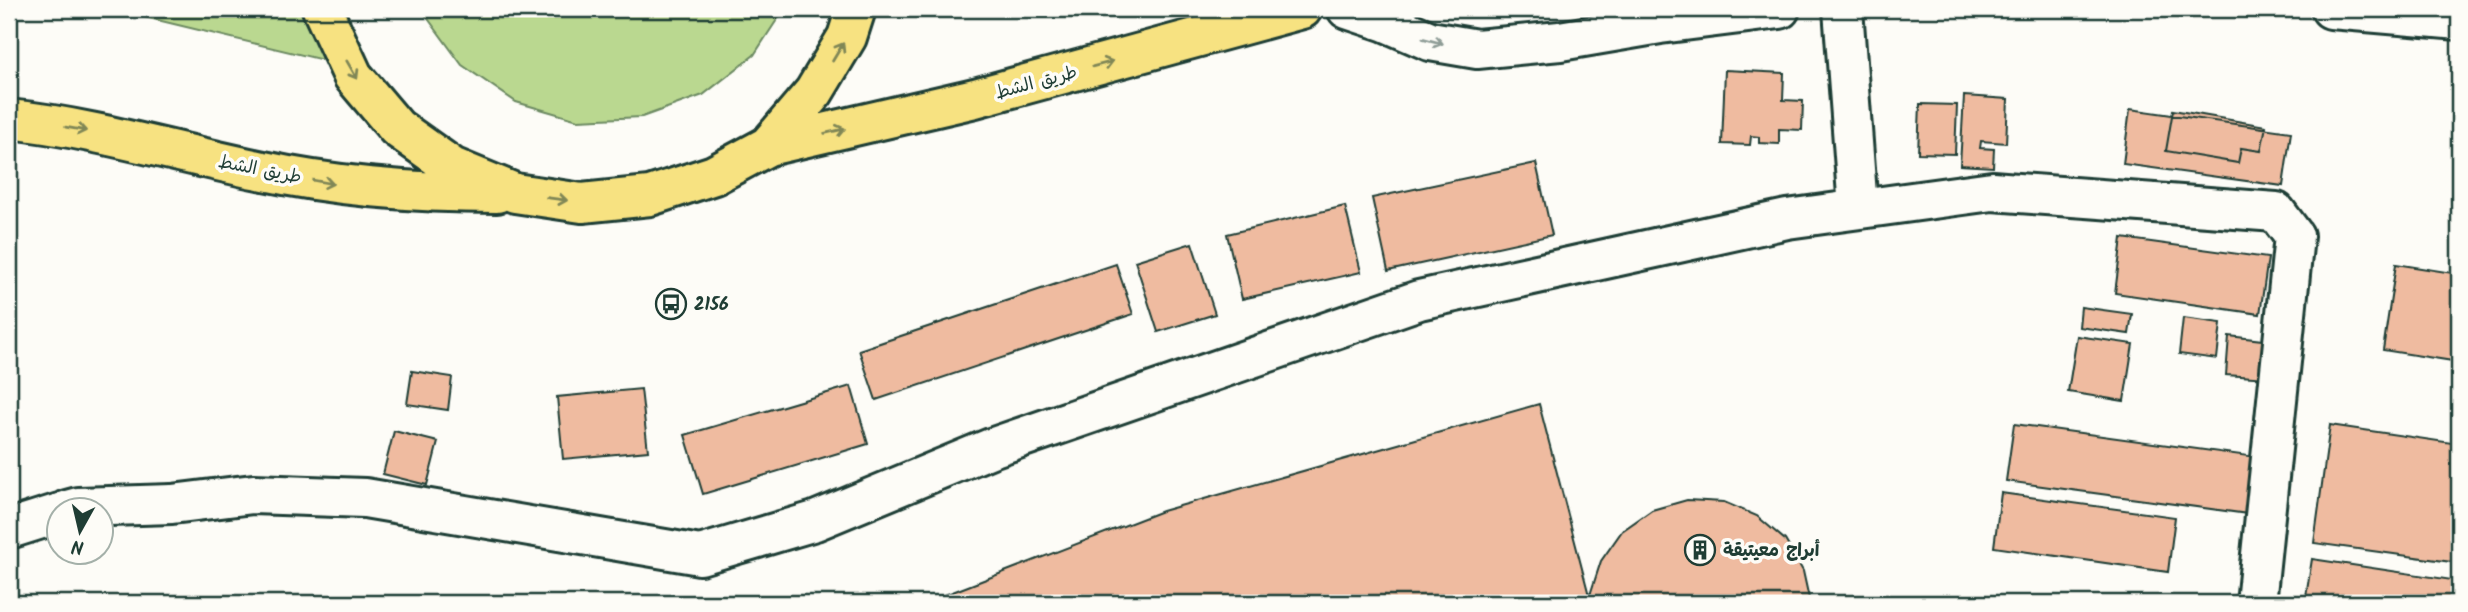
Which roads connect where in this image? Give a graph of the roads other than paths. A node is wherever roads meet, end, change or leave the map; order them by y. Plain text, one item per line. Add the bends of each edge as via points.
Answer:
1 (322, 9) edge
2 (856, 9) edge
3 (1302, 9) edge
4 (1347, 9) edge
5 (1780, 9) edge
6 (1843, 9) edge
7 (2331, 9) edge
8 (2459, 20) edge
9 (9, 119) edge
10 (768, 146) junction
11 (514, 193) junction
12 (1858, 209) junction
13 (116, 506) edge
14 (46, 517) edge
15 (9, 529) edge
16 (2256, 603) edge

1 -> 11 highway via 353,75 397,128 452,167
10 -> 2 highway via 814,92 847,37
10 -> 3 highway, طريق الشط via 975,98
4 -> 5 lane via 1430,41 1478,49
6 - 12 lane
7 - 8 lane
9 -> 11 highway, طريق الشط via 345,185 429,193
11 -> 10 highway via 582,203 650,196 714,175
12 - 13 lane via 1787,219 1419,300 991,448 815,521 701,555 365,498 253,494
12 - 16 lane via 1992,191 2276,212 2294,236
14 - 15 lane

